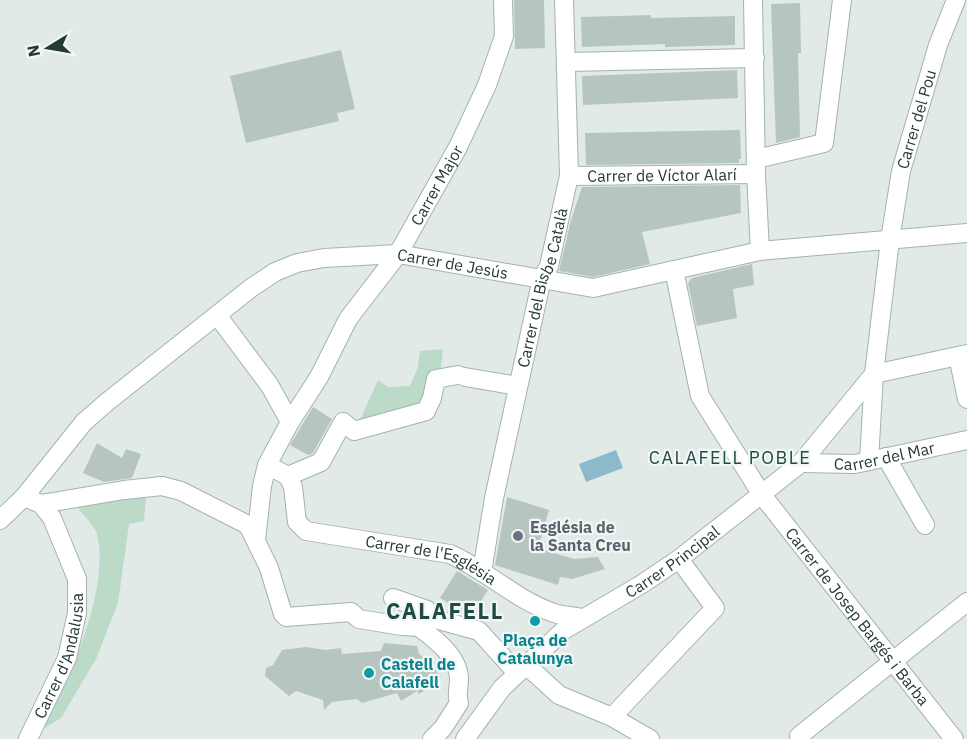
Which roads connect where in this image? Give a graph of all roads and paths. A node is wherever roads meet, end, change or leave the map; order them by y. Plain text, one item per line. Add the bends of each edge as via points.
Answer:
1 (503, 0) edge
2 (564, 0) edge
3 (753, 0) edge
4 (842, 0) edge
5 (956, 0) edge
6 (755, 58) junction
7 (566, 62) junction
8 (756, 166) junction
9 (568, 176) junction
10 (967, 233) edge
11 (890, 240) junction
12 (760, 251) junction
13 (398, 254) junction
14 (674, 270) junction
15 (542, 278) junction
16 (217, 315) junction
17 (962, 355) edge
18 (874, 374) junction
19 (518, 386) junction
20 (967, 399) edge
21 (290, 422) junction
22 (967, 440) edge
23 (878, 459) junction
24 (801, 463) junction
25 (267, 465) junction
26 (288, 476) junction
27 (762, 495) junction
28 (24, 497) junction
29 (41, 504) junction
30 (0, 520) edge
31 (925, 525) dead end
32 (256, 540) junction
33 (679, 559) junction
34 (482, 572) junction
35 (393, 598) dead end
36 (967, 602) edge
37 (427, 610) junction
38 (582, 618) junction
39 (419, 627) junction
40 (892, 660) junction
41 (521, 669) junction
42 (612, 717) junction
43 (967, 728) edge
44 (799, 736) dead end
45 (28, 739) edge
46 (432, 739) edge
47 (465, 739) edge
48 (650, 739) edge
49 (954, 739) edge

1 - 13 street, Carrer Major via 504,36 487,85 458,147
2 - 7 street, Carrer del Bisbe Català
3 - 6 street
4 - 8 street, Carrer de Víctor Alarí via 824,143
5 - 11 street, Carrer del Pou via 909,140
6 - 7 street
6 - 8 street
7 - 9 street, Carrer del Bisbe Català
8 - 9 street, Carrer de Víctor Alarí
8 - 12 street
9 - 15 street, Carrer del Bisbe Català via 549,266
10 - 11 street, Carrer de Jesús
11 - 12 street, Carrer de Jesús
11 - 18 street, Carrer del Pou
12 - 14 street, Carrer de Jesús
13 - 15 street, Carrer de Jesús
13 - 16 street, Carrer de Jesús via 297,263 275,272
13 - 21 street, Carrer Major via 348,319 319,377
14 - 15 street, Carrer de Jesús via 593,288
14 - 27 street, Carrer de Josep Bargés i Barba via 700,396
15 - 19 street, Carrer del Bisbe Català
16 - 21 street via 270,386
16 - 28 street, Carrer de Jesús via 84,422
17 - 18 street
17 - 20 street
18 - 23 street, Carrer del Pou
18 - 24 street, Carrer Principal
19 - 26 street via 461,376 436,379 426,411 354,432 343,422 321,462
19 - 34 street, Carrer del Bisbe Català
21 - 25 street, Carrer Major
22 - 23 street, Carrer del Mar
23 - 24 street, Carrer del Mar via 855,464
23 - 31 street
24 - 27 street, Carrer Principal
25 - 26 street
25 - 32 street, Carrer Major
26 - 34 street, Carrer de l'Església via 297,522 306,531 450,554
27 - 33 street, Carrer Principal
27 - 40 street, Carrer de Josep Bargés i Barba
28 - 29 street
28 - 30 street, Carrer de Jesús
29 - 32 street via 162,486 181,491 248,525
29 - 45 street, Carrer d'Andalusia via 52,518 77,579 77,613 67,658
32 - 39 street via 272,574 283,614 291,617 351,612 358,619
33 - 38 street, Carrer Principal
33 - 42 street via 715,608
34 - 38 street, Carrer de l'Església via 525,600 554,613
35 - 37 street
36 - 40 street
37 - 39 street
37 - 41 street via 439,620 479,631
38 - 41 street, Carrer Principal
39 - 46 street via 444,648 458,670 459,703
40 - 44 street
40 - 49 street, Carrer de Josep Bargés i Barba
41 - 42 street via 559,695
41 - 47 street, Carrer Principal
42 - 48 street
43 - 49 street

